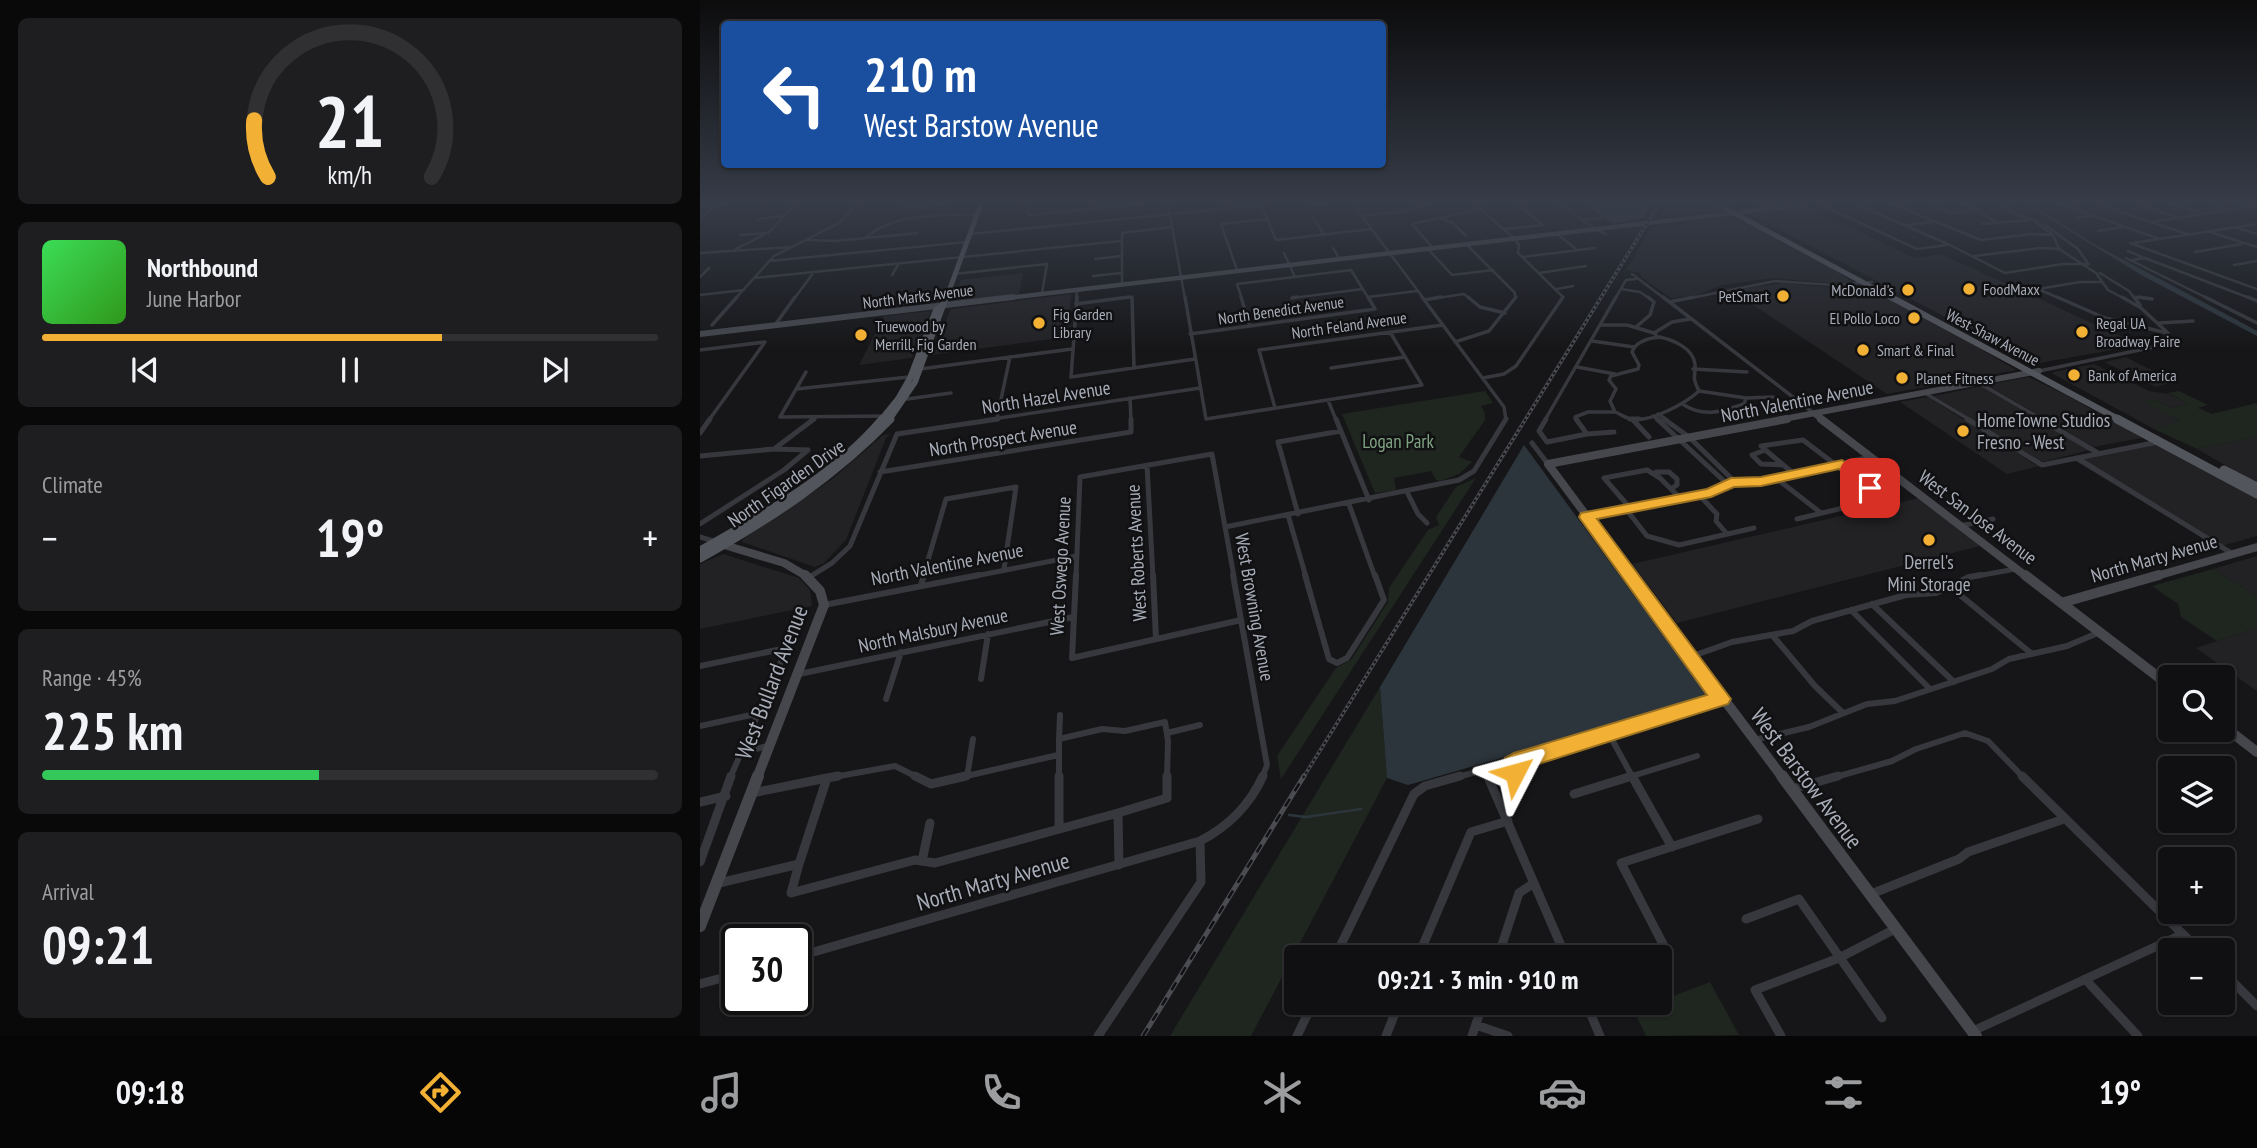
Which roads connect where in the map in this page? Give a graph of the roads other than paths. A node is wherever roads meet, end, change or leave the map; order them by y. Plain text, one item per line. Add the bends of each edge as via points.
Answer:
1 (783, 252) edge
2 (856, 252) edge
3 (964, 252) edge
4 (1015, 252) edge
5 (1121, 252) edge
6 (1175, 252) edge
7 (1231, 252) edge
8 (1336, 252) edge
9 (1395, 252) edge
10 (1434, 252) edge
11 (1475, 252) edge
12 (1518, 252) edge
13 (1558, 252) edge
14 (1807, 252) edge
15 (1810, 252) edge
16 (1816, 252) edge
17 (1966, 252) edge
18 (2005, 252) edge
19 (2064, 252) edge
20 (2131, 252) edge
21 (2156, 252) edge
22 (1008, 253) junction
23 (1284, 253) dead end
24 (1390, 253) junction
25 (2067, 254) junction
26 (2082, 254) joint
27 (1121, 256) junction
28 (1974, 256) junction
29 (1521, 257) junction
30 (962, 258) junction
31 (1339, 258) junction
32 (2145, 258) junction
33 (1006, 259) dead end
34 (1095, 259) dead end
35 (769, 261) junction
36 (2257, 261) edge
37 (1835, 262) junction
38 (2087, 264) junction
39 (898, 265) junction
40 (1290, 265) junction
41 (2234, 265) dead end
42 (1586, 266) dead end
43 (709, 268) dead end
44 (1237, 270) junction
45 (1493, 270) junction
46 (814, 272) junction
47 (1121, 273) junction
48 (1539, 273) junction
49 (954, 274) junction
50 (1632, 274) dead end
51 (892, 275) dead end
52 (1093, 276) dead end
53 (700, 277) edge
54 (1295, 277) junction
55 (754, 278) junction
56 (1180, 278) junction
57 (1636, 279) junction
58 (2102, 282) junction
59 (1867, 283) junction
60 (1122, 284) junction
61 (1103, 286) junction
62 (1573, 286) dead end
63 (1363, 289) junction
64 (1557, 289) junction
65 (1621, 289) junction
66 (2257, 289) edge
67 (744, 290) junction
68 (1417, 291) junction
69 (1077, 292) junction
70 (1045, 293) junction
71 (2116, 294) junction
72 (700, 295) edge
73 (2134, 296) junction
74 (1029, 297) junction
75 (1368, 297) junction
76 (1292, 298) dead end
77 (2152, 299) dead end
78 (1424, 300) junction
79 (2119, 301) dead end
80 (2127, 301) junction
81 (2257, 301) edge
82 (1669, 302) junction
83 (1076, 304) junction
84 (1904, 304) junction
85 (942, 307) junction
86 (2141, 308) junction
87 (1375, 309) joint
88 (877, 313) junction
89 (1505, 313) junction
90 (1690, 319) junction
91 (831, 321) junction
92 (2193, 321) dead end
93 (2159, 323) junction
94 (2257, 323) edge
95 (712, 325) dead end
96 (775, 325) junction
97 (1443, 325) junction
98 (1602, 325) junction
99 (1250, 326) junction
100 (1954, 326) junction
101 (1636, 327) junction
102 (1390, 332) junction
103 (2168, 333) junction
104 (722, 334) junction
105 (1190, 334) junction
106 (700, 335) edge
107 (1656, 335) junction
108 (929, 338) junction
109 (1592, 341) junction
110 (1455, 342) junction
111 (1634, 346) junction
112 (700, 349) edge
113 (1072, 349) junction
114 (1010, 357) junction
115 (1405, 357) junction
116 (1195, 359) junction
117 (1134, 368) junction
118 (1331, 368) dead end
119 (1577, 368) junction
120 (920, 369) junction
121 (1693, 369) junction
122 (806, 372) dead end
123 (1747, 372) dead end
124 (2035, 372) junction
125 (1615, 374) junction
126 (909, 377) junction
127 (1071, 377) joint
128 (1483, 378) junction
129 (1979, 383) junction
130 (1422, 385) joint
131 (1199, 388) junction
132 (796, 389) junction
133 (1699, 391) junction
134 (951, 393) dead end
135 (1925, 393) junction
136 (905, 395) junction
137 (1773, 397) dead end
138 (1130, 398) junction
139 (1328, 400) junction
140 (1745, 401) junction
141 (1684, 405) junction
142 (1275, 408) junction
143 (1615, 412) junction
144 (1815, 414) junction
145 (1656, 415) junction
146 (1759, 415) dead end
147 (889, 416) junction
148 (816, 417) junction
149 (997, 418) junction
150 (1206, 419) joint
151 (1633, 420) junction
152 (703, 426) edge
153 (1675, 430) junction
154 (1342, 431) junction
155 (1131, 432) joint
156 (1614, 432) dead end
157 (700, 433) edge
158 (1587, 434) junction
159 (1649, 437) dead end
160 (1687, 438) junction
161 (2156, 440) junction
162 (1547, 442) junction
163 (1532, 443) joint
164 (774, 449) junction
165 (808, 450) joint
166 (1765, 450) junction
167 (2098, 453) junction
168 (2196, 454) junction
169 (700, 456) edge
170 (1871, 457) junction
171 (2077, 458) junction
172 (1548, 464) junction
173 (1147, 465) junction
174 (1783, 465) junction
175 (1839, 465) junction
176 (880, 472) junction
177 (1656, 472) junction
178 (1794, 474) junction
179 (1776, 478) junction
180 (1731, 482) junction
181 (2257, 487) edge
182 (1671, 489) junction
183 (1407, 492) junction
184 (2257, 494) edge
185 (1699, 495) junction
186 (1680, 498) junction
187 (1369, 500) junction
188 (1349, 504) junction
189 (1628, 509) junction
190 (1298, 513) junction
191 (1821, 513) junction
192 (1288, 515) junction
193 (1587, 517) junction
194 (1797, 519) dead end
195 (1993, 519) dead end
196 (1427, 523) dead end
197 (700, 524) edge
198 (1960, 526) junction
199 (1225, 527) junction
200 (1754, 528) dead end
201 (1727, 534) junction
202 (700, 537) edge
203 (721, 543) junction
204 (2257, 547) edge
205 (700, 551) edge
206 (2233, 554) junction
207 (1077, 556) junction
208 (700, 558) edge
209 (1004, 569) junction
210 (2017, 569) junction
211 (811, 576) junction
212 (921, 585) junction
213 (1949, 586) junction
214 (2061, 603) junction
215 (1872, 604) junction
216 (824, 605) junction
217 (1851, 610) junction
218 (1073, 617) junction
219 (1241, 621) junction
220 (2100, 632) junction
221 (988, 634) junction
222 (1773, 636) junction
223 (1156, 639) junction
224 (901, 652) junction
225 (2032, 654) junction
226 (1690, 657) junction
227 (700, 666) edge
228 (799, 674) junction
229 (2158, 676) edge
230 (981, 679) dead end
231 (1954, 682) junction
232 (1930, 689) junction
233 (886, 699) dead end
234 (1721, 699) junction
235 (761, 713) junction
236 (1843, 713) junction
237 (1060, 715) dead end
238 (1200, 725) dead end
239 (700, 726) edge
240 (1167, 733) junction
241 (1609, 734) junction
242 (2235, 735) edge
243 (973, 739) dead end
244 (1059, 739) junction
245 (1752, 740) junction
246 (771, 745) junction
247 (2257, 752) edge
248 (740, 753) junction
249 (1058, 755) junction
250 (1697, 756) dead end
251 (1513, 764) junction
252 (1267, 765) joint
253 (1498, 768) junction
254 (1633, 776) junction
255 (967, 777) junction
256 (1488, 777) junction
257 (1509, 777) junction
258 (827, 778) junction
259 (1494, 787) junction
260 (1790, 790) junction
261 (751, 793) junction
262 (1574, 794) dead end
263 (726, 796) junction
264 (700, 802) edge
265 (1118, 813) junction
266 (1758, 819) dead end
267 (2064, 820) junction
268 (1508, 821) junction
269 (930, 822) dead end
270 (1059, 829) junction
271 (1200, 841) junction
272 (1672, 847) junction
273 (922, 861) junction
274 (700, 862) edge
275 (799, 864) junction
276 (1119, 865) junction
277 (1534, 883) junction
278 (716, 884) junction
279 (1869, 895) junction
280 (1746, 919) dead end
281 (700, 926) edge
282 (1895, 929) junction
283 (2181, 935) junction
284 (2185, 938) edge
285 (1341, 945) edge
286 (1423, 945) edge
287 (1502, 945) edge
288 (1561, 945) edge
289 (1663, 945) edge
290 (812, 952) edge
291 (1839, 958) junction
292 (721, 978) edge
293 (2085, 979) junction
294 (700, 984) edge
295 (2235, 984) edge
296 (2257, 1006) edge
297 (1307, 1015) edge
298 (1394, 1015) edge
299 (1479, 1015) edge
300 (1591, 1015) edge
301 (1882, 1018) dead end
302 (1476, 1025) junction
303 (1974, 1034) edge
304 (1098, 1036) edge
305 (1297, 1036) edge
306 (1385, 1036) edge
307 (1472, 1036) edge
308 (1508, 1036) edge
309 (1600, 1036) edge
310 (1782, 1036) edge
311 (2138, 1036) edge

1 - 35 street
2 - 35 street
3 - 30 main road
4 - 22 street
5 - 27 street
6 - 56 street
7 - 44 street
8 - 31 street
9 - 24 main road, North Marks Avenue
10 - 45 street via 1454,275
11 - 45 street
12 - 29 street
13 - 29 street
14 - 59 main road, West Shaw Avenue
15 - 37 main road
16 - 37 main road, West Shaw Avenue
17 - 28 street
18 - 28 street
19 - 25 street
20 - 32 street
21 - 66 street
22 - 30 street
22 - 33 street
23 - 40 street
24 - 31 main road, North Marks Avenue
24 - 40 main road, North Marks Avenue
24 - 68 street
25 - 26 street
25 - 38 street
26 - 38 street
27 - 34 street
27 - 47 street
28 - 38 street via 2005,273
29 - 48 street
30 - 39 street
30 - 49 main road
31 - 40 main road, North Marks Avenue
32 - 81 street
32 - 94 street via 2128,259
35 - 55 street
36 - 41 street
37 - 59 main road, West Shaw Avenue
38 - 58 street
38 - 73 street
39 - 46 street
39 - 51 street
40 - 44 main road, North Marks Avenue
40 - 54 street
40 - 56 main road, North Marks Avenue
42 - 48 street
43 - 53 street
44 - 56 main road, North Marks Avenue
45 - 89 street via 1516,293
46 - 55 street
46 - 96 street
47 - 52 street
47 - 60 street
48 - 64 street
49 - 70 street via 1046,264
49 - 85 main road
50 - 57 street, West San Jose Avenue
54 - 63 street via 1352,270
54 - 99 street via 1237,284
55 - 67 street
56 - 60 main road, North Marks Avenue
56 - 69 main road, North Marks Avenue
56 - 105 street
57 - 65 street via 1626,280
57 - 82 street, West San Jose Avenue
58 - 71 street
58 - 103 street via 2039,289 2105,318
59 - 82 street via 1832,287 1794,281 1729,288
59 - 84 main road, West Shaw Avenue
59 - 100 main road, West Shaw Avenue
60 - 61 main road, North Marks Avenue
61 - 69 main road
61 - 70 main road, North Marks Avenue
62 - 64 street
63 - 75 street
63 - 76 street
64 - 128 street via 1563,297 1516,366
65 - 98 street
65 - 101 street via 1640,292 1654,302 1650,315
67 - 72 street
67 - 95 street
68 - 75 street
68 - 78 street
69 - 74 main road, North Marks Avenue
69 - 83 street
70 - 74 main road
70 - 85 main road, North Marks Avenue
71 - 73 street
71 - 80 street
73 - 77 street
73 - 86 street
74 - 85 main road, North Marks Avenue
75 - 87 street
78 - 89 street, North Feland Avenue via 1464,294 1480,307
78 - 97 street
79 - 80 street
80 - 86 street
82 - 90 street, West San Jose Avenue
83 - 113 street
83 - 117 street via 1132,297
84 - 100 main road
84 - 124 main road, West Shaw Avenue
85 - 88 main road, North Marks Avenue
85 - 91 main road, North Marks Avenue
85 - 108 main road
86 - 93 street
87 - 99 street, North Benedict Avenue
88 - 91 main road
88 - 96 main road, North Marks Avenue
89 - 110 street via 1486,334
90 - 107 street via 1672,322
90 - 144 street, West San Jose Avenue
91 - 104 main road, North Marks Avenue
92 - 93 street
93 - 103 street
96 - 104 main road
96 - 106 main road, North Marks Avenue
97 - 102 street, North Feland Avenue
97 - 110 street
98 - 101 street
98 - 109 street
99 - 105 street, North Benedict Avenue
100 - 124 main road, West Shaw Avenue
101 - 107 street
102 - 115 street
102 - 142 street, North Feland Avenue via 1259,350
103 - 124 street, North Valentine Avenue via 2154,347
104 - 106 main road, North Marks Avenue
105 - 116 street
107 - 111 street
107 - 121 street via 1689,350
108 - 120 main road
108 - 126 main road
109 - 111 street
109 - 119 street
110 - 128 street
111 - 125 street via 1632,352 1640,367
112 - 152 street via 765,342
113 - 114 street
113 - 127 street
114 - 120 street
114 - 149 street
115 - 118 street
115 - 130 street
116 - 117 street
116 - 131 street
117 - 127 street
119 - 125 street
119 - 162 street via 1539,431
120 - 136 main road
121 - 123 street
121 - 133 street
122 - 132 street
124 - 129 main road, North Valentine Avenue
124 - 161 main road, West Shaw Avenue
124 - 168 main road, West Shaw Avenue
125 - 143 street via 1609,380 1616,389 1610,401
126 - 132 street
126 - 136 main road
128 - 183 street via 1507,414 1474,471 1459,480
129 - 135 main road, North Valentine Avenue
129 - 167 street
130 - 139 street
131 - 138 street, North Hazel Avenue
131 - 150 street
132 - 148 street via 780,417
133 - 140 street
133 - 141 street
134 - 136 street
135 - 144 main road, North Valentine Avenue
135 - 171 street via 2038,464
136 - 147 main road
137 - 140 street
138 - 149 street, North Hazel Avenue
138 - 155 street
139 - 142 street
139 - 154 street
140 - 141 street via 1709,415 1699,415
140 - 146 street
141 - 145 street
142 - 150 street
143 - 151 street
143 - 158 street via 1575,417
144 - 160 main road, North Valentine Avenue
144 - 170 main road, West San Jose Avenue
145 - 151 street
145 - 153 street
147 - 148 street
147 - 203 main road, North Figarden Drive via 861,449 827,477
148 - 164 street
149 - 176 street, North Hazel Avenue via 897,434
151 - 159 street
152 - 157 street
153 - 160 street
153 - 160 street
154 - 187 street
154 - 190 street via 1278,442
155 - 176 street, North Prospect Avenue
156 - 158 street
158 - 162 street
160 - 172 main road, North Valentine Avenue
160 - 180 street via 1724,481
161 - 167 street
161 - 168 main road
161 - 184 main road, West Shaw Avenue
162 - 163 street
163 - 172 street, West Barstow Avenue
164 - 165 street
164 - 169 street
165 - 197 street
166 - 174 street
166 - 174 street via 1752,455 1761,464
166 - 175 street via 1761,446 1806,439
167 - 171 street
168 - 181 main road, West Shaw Avenue
170 - 175 street
170 - 198 main road, West San Jose Avenue
171 - 206 street
172 - 193 main road, West Barstow Avenue
173 - 199 street, West Browning Avenue via 1212,454
173 - 207 street, West Oswego Avenue via 1080,477
173 - 223 street, West Roberts Avenue
174 - 178 street
175 - 178 street
175 - 191 street via 1870,488 1864,503
176 - 211 street via 850,546
177 - 182 street
177 - 182 street via 1669,472 1677,479
177 - 189 street via 1647,468 1604,478
178 - 179 street
179 - 180 street
179 - 191 street
180 - 185 street
182 - 186 street
183 - 187 street
183 - 196 street
185 - 186 street
185 - 201 street via 1717,514 1716,522
186 - 189 street
187 - 188 street
188 - 190 street
188 - 192 street via 1384,600 1347,657 1337,663 1329,659
189 - 193 street
189 - 201 street via 1647,536 1679,545
190 - 192 street
191 - 194 street
192 - 199 street
193 - 226 main road, West Barstow Avenue
195 - 198 street
198 - 210 main road, West San Jose Avenue
199 - 219 street, West Browning Avenue
200 - 201 street
202 - 203 street
203 - 205 main road
203 - 208 main road
203 - 211 main road
204 - 206 main road, North Marty Avenue
206 - 214 main road, North Marty Avenue
207 - 209 street, North Valentine Avenue
207 - 218 street, West Oswego Avenue
209 - 212 street, North Valentine Avenue
209 - 212 street via 1016,486 946,499
210 - 213 street via 1969,577
210 - 214 main road, West San Jose Avenue
211 - 216 main road, West Bullard Avenue via 823,593
212 - 216 street, North Valentine Avenue
213 - 215 street via 1936,593
213 - 225 street
214 - 220 main road, West San Jose Avenue
215 - 217 street
215 - 231 street
216 - 228 main road, West Bullard Avenue
217 - 222 street
217 - 232 street
218 - 221 street, North Malsbury Avenue
218 - 223 street, West Oswego Avenue via 1072,658
219 - 223 street
219 - 252 street, West Browning Avenue
220 - 225 street
220 - 229 main road, West San Jose Avenue
221 - 224 street, North Malsbury Avenue
221 - 230 street
222 - 226 street via 1732,642
222 - 236 street via 1808,680
224 - 228 street, North Malsbury Avenue
224 - 233 street
225 - 231 street
226 - 234 main road, West Barstow Avenue
227 - 235 street, West Bullard Avenue via 787,648
228 - 246 main road, West Bullard Avenue
231 - 232 street
232 - 236 street
234 - 241 street
234 - 245 main road, West Barstow Avenue
235 - 239 street
235 - 248 street, West Bullard Avenue
236 - 245 street via 1809,727
237 - 244 street
238 - 240 street
240 - 244 street via 1165,722
240 - 265 street via 1167,799
241 - 251 street
241 - 254 street
242 - 247 main road
243 - 255 street
244 - 249 street
245 - 260 main road, West Barstow Avenue
246 - 248 street
246 - 261 main road, West Bullard Avenue
248 - 263 street, West Bullard Avenue
249 - 255 street
249 - 270 street
250 - 254 street
251 - 253 street via 1504,762
251 - 257 street via 1515,773
252 - 271 street, North Marty Avenue via 1242,811
253 - 256 street
253 - 257 street via 1501,775
254 - 262 street
254 - 272 street
255 - 258 street via 931,784 895,766
256 - 259 street
256 - 285 street via 1471,773 1425,786 1414,794
257 - 259 street
258 - 261 street
258 - 275 street
259 - 268 street
260 - 267 street via 1892,761 1965,733 1988,741
260 - 279 main road, West Barstow Avenue
261 - 278 main road, West Bullard Avenue
263 - 264 street
263 - 274 street, West Bullard Avenue
265 - 270 street
265 - 276 street
266 - 272 street
267 - 279 street via 1968,852
267 - 283 street via 2110,860
268 - 277 street
268 - 286 street via 1471,832
269 - 273 street
270 - 273 street via 935,863
271 - 276 street, North Marty Avenue
271 - 304 street via 1201,882
272 - 289 street via 1621,863
273 - 275 street via 791,893
275 - 278 street
276 - 290 street, North Marty Avenue
277 - 287 street via 1521,890
277 - 288 street
278 - 281 main road, West Bullard Avenue
279 - 282 main road, West Barstow Avenue
280 - 291 street via 1799,898
282 - 291 street
282 - 303 main road, West Barstow Avenue
283 - 284 street
283 - 293 street
291 - 301 street
291 - 310 street via 1755,990
292 - 294 street
293 - 303 street
293 - 311 street
295 - 296 street
297 - 305 street
298 - 306 street
299 - 302 street
300 - 309 street
302 - 307 street
302 - 308 street

